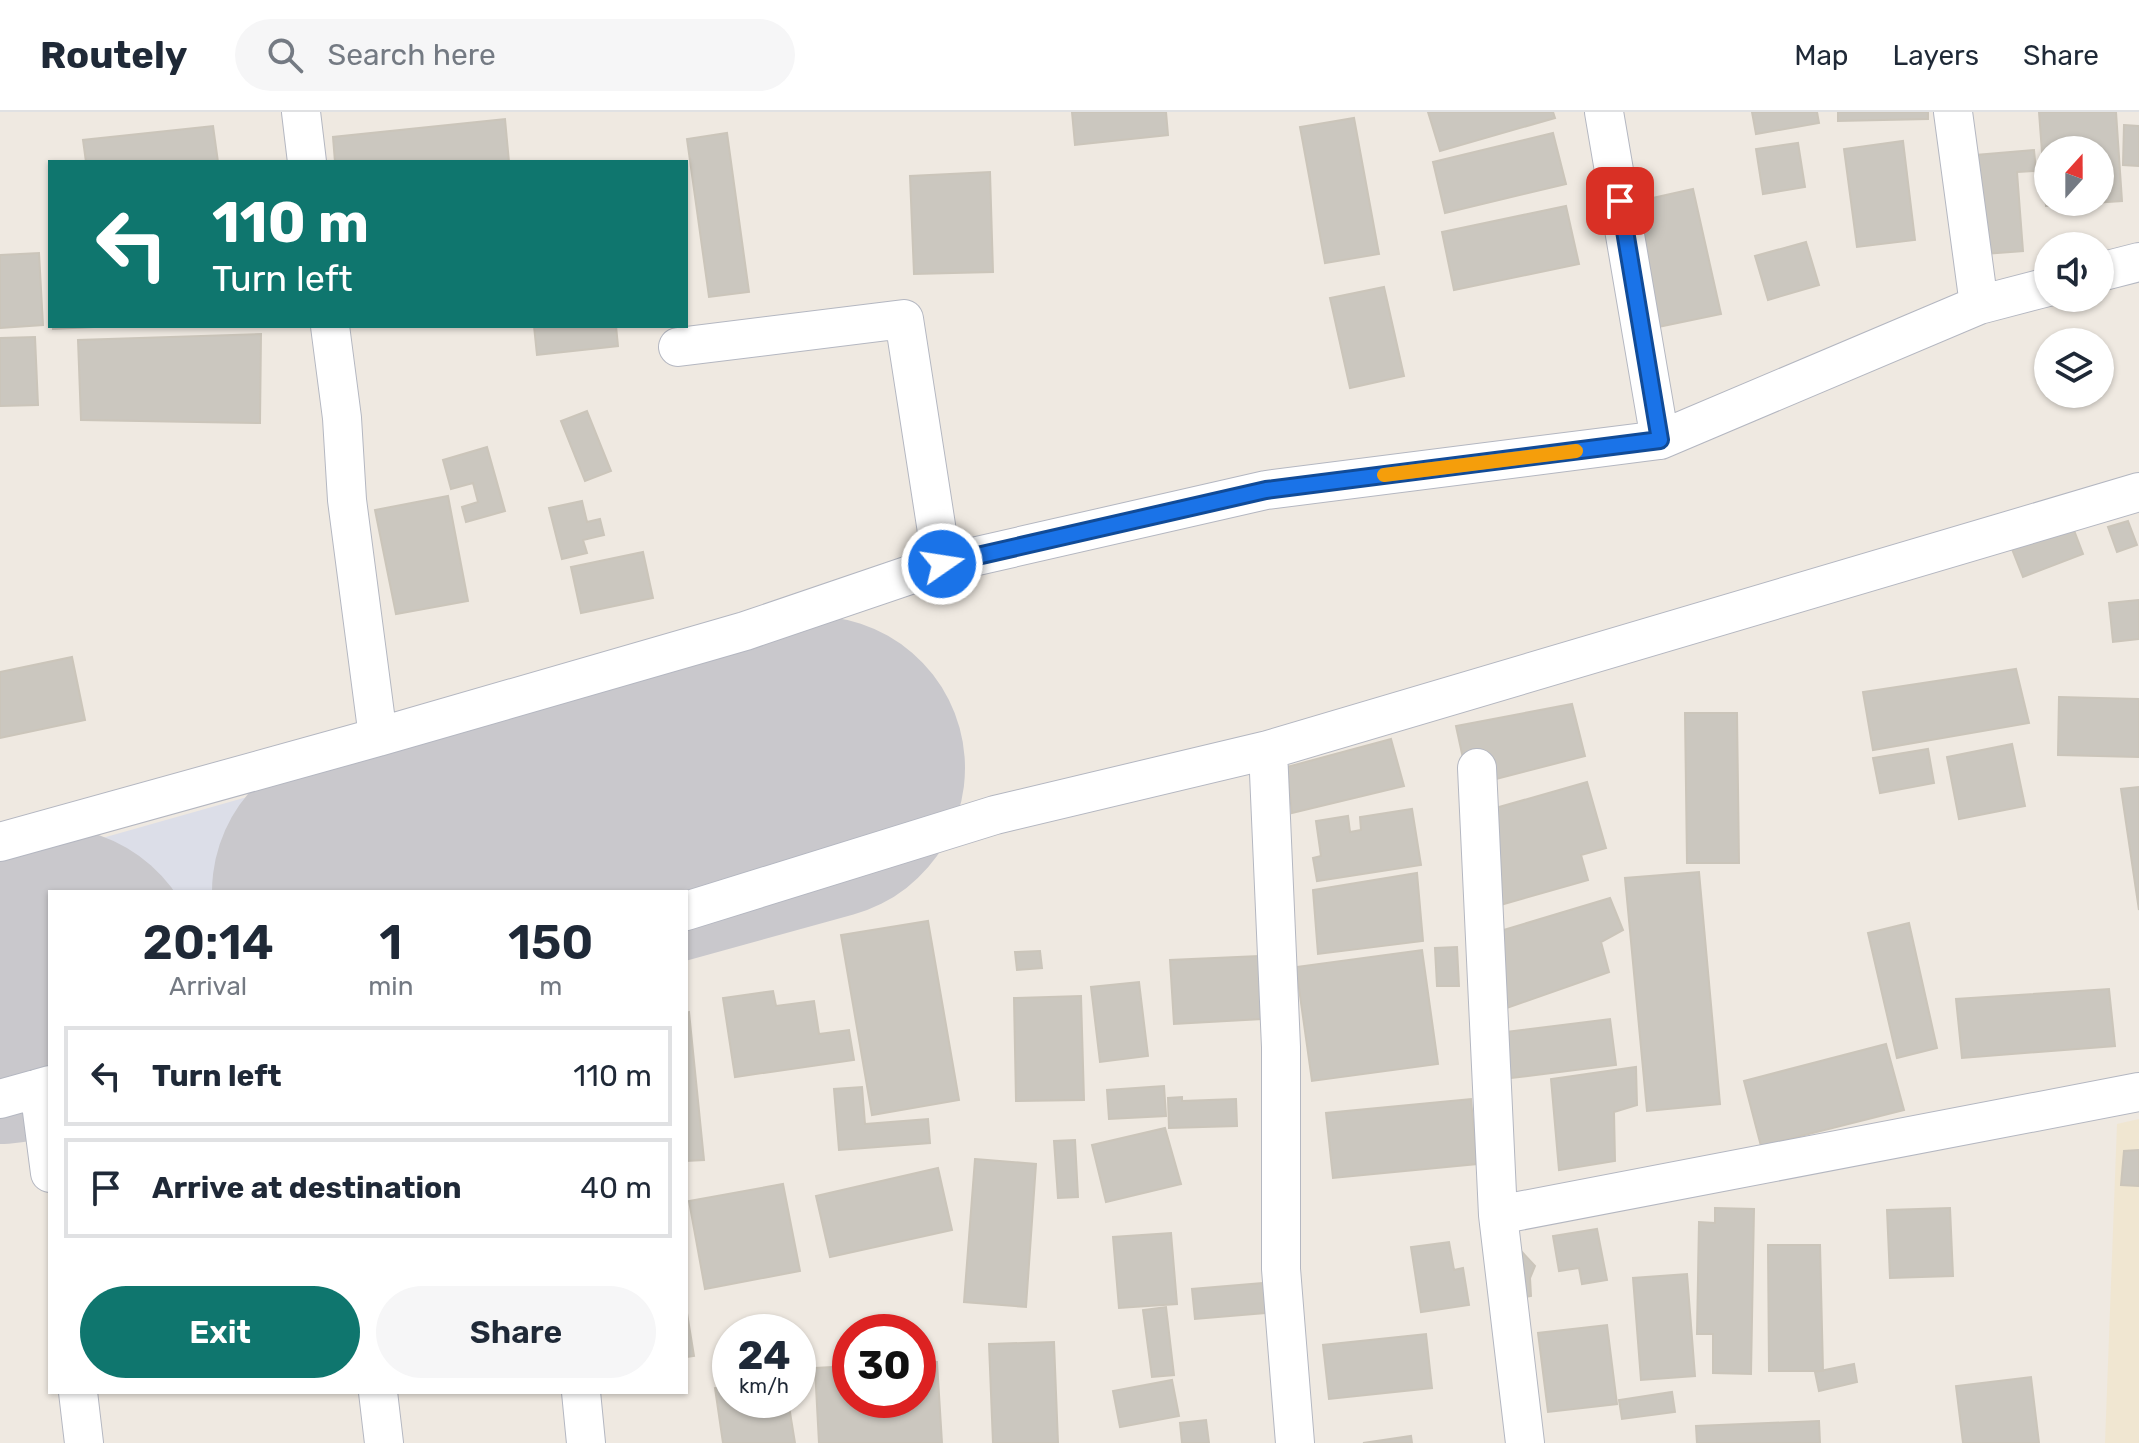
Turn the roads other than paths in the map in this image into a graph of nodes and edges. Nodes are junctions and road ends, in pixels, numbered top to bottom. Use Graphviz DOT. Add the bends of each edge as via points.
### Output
graph roads {
  1 [pos="301,112"];
  2 [pos="1604,112"];
  3 [pos="1953,112"];
  4 [pos="307,160"];
  5 [pos="2139,262"];
  6 [pos="2114,268"];
  7 [pos="2034,291"];
  8 [pos="1979,305"];
  9 [pos="330,328"];
  10 [pos="678,347"];
  11 [pos="1660,440"];
  12 [pos="2139,492"];
  13 [pos="942,564"];
  14 [pos="378,737"];
  15 [pos="1268,750"];
  16 [pos="1477,768"];
  17 [pos="0,842"];
  18 [pos="688,910"];
  19 [pos="45,1087"];
  20 [pos="2139,1092"];
  21 [pos="0,1099"];
  22 [pos="48,1139"];
  23 [pos="1498,1215"];
  24 [pos="78,1394"];
  25 [pos="378,1394"];
  26 [pos="581,1394"];
  27 [pos="84,1443"];
  28 [pos="384,1443"];
  29 [pos="586,1443"];
  30 [pos="1295,1443"];
  31 [pos="1525,1443"];
  1 -- 4 [label="street"];
  2 -- 11 [label="street"];
  3 -- 8 [label="street"];
  5 -- 6 [label="street"];
  7 -- 8 [label="street"];
  8 -- 11 [label="street"];
  9 -- 14 [label="street"];
  10 -- 13 [label="street" via="904,319"];
  11 -- 13 [label="street" via="1266,490"];
  12 -- 15 [label="street"];
  13 -- 14 [label="street" via="745,631"];
  14 -- 17 [label="street"];
  15 -- 18 [label="street" via="995,815"];
  15 -- 30 [label="street" via="1281,1047 1281,1269"];
  16 -- 23 [label="street"];
  19 -- 21 [label="street"];
  19 -- 22 [label="street"];
  20 -- 23 [label="street"];
  23 -- 31 [label="street"];
  24 -- 27 [label="street"];
  25 -- 28 [label="street"];
  26 -- 29 [label="street"];
}
